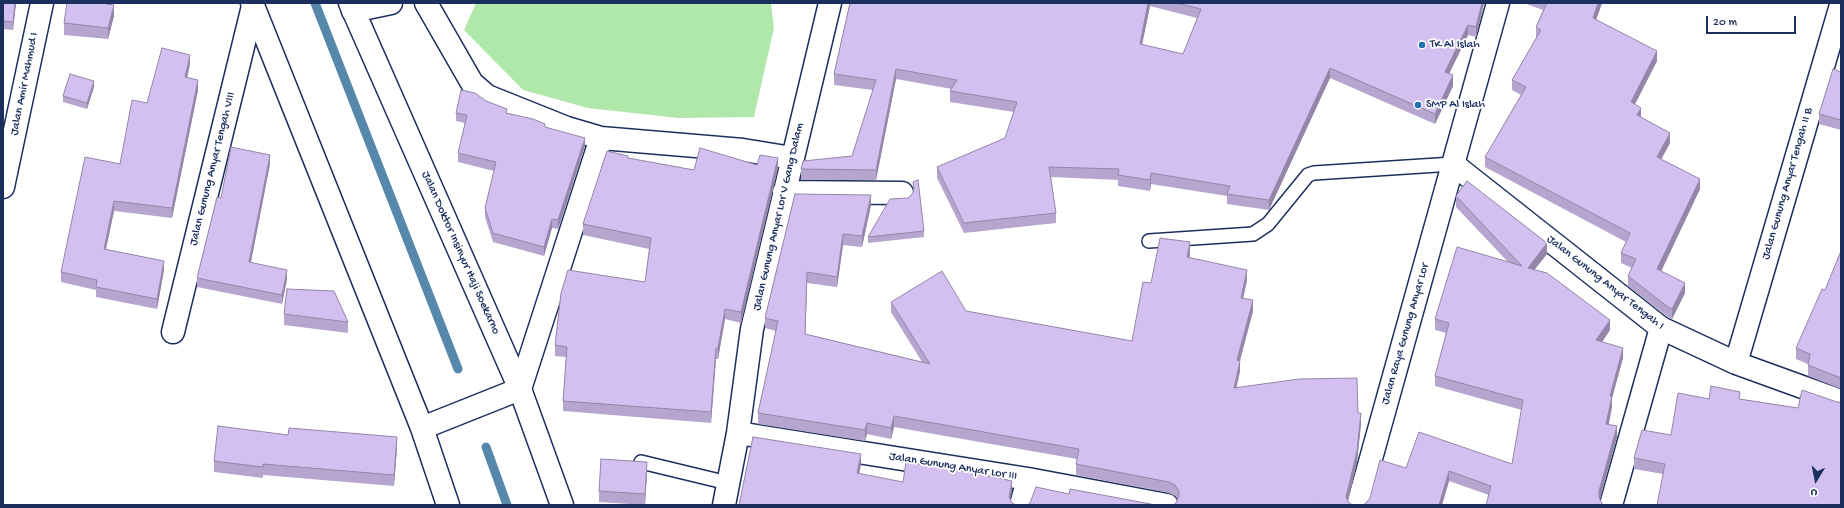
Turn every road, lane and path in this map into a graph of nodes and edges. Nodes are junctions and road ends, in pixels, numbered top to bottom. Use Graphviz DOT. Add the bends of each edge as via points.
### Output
graph roads {
  1 [pos="42,3"];
  2 [pos="391,3"];
  3 [pos="426,3"];
  4 [pos="830,3"];
  5 [pos="1498,3"];
  6 [pos="252,5"];
  7 [pos="1841,5"];
  8 [pos="351,7"];
  9 [pos="601,138"];
  10 [pos="792,158"];
  11 [pos="1453,164"];
  12 [pos="3,187"];
  13 [pos="784,192"];
  14 [pos="902,193"];
  15 [pos="1149,241"];
  16 [pos="1661,328"];
  17 [pos="173,332"];
  18 [pos="1736,363"];
  19 [pos="520,389"];
  20 [pos="1841,401"];
  21 [pos="422,428"];
  22 [pos="738,433"];
  23 [pos="641,462"];
  24 [pos="1028,479"];
  25 [pos="728,483"];
  26 [pos="448,505"];
  27 [pos="562,505"];
  28 [pos="724,505"];
  29 [pos="1021,505"];
  30 [pos="1166,505"];
  31 [pos="1358,505"];
  32 [pos="1611,505"];
  1 -- 12 [label="street, Jalan Amir Mahmud I"];
  2 -- 8 [label="street"];
  3 -- 9 [label="street" via="472,84 487,96 567,128"];
  4 -- 10 [label="street, Jalan Gunung Anyar Lor V Gang Dalam"];
  5 -- 11 [label="street, Jalan Raya Gunung Anyar Lor"];
  6 -- 17 [label="street, Jalan Gunung Anyar Tengah VIII"];
  6 -- 21 [label="street"];
  7 -- 18 [label="street, Jalan Gunung Anyar Tengah II B"];
  8 -- 19 [label="street, Jalan Doktor Insinyur Haji Soekarno"];
  9 -- 10 [label="street" via="743,150"];
  9 -- 19 [label="street"];
  10 -- 13 [label="street, Jalan Gunung Anyar Lor V Gang Dalam"];
  11 -- 15 [label="lane" via="1314,173 1308,175 1268,224 1253,234"];
  11 -- 16 [label="street, Jalan Gunung Anyar Tengah I"];
  11 -- 31 [label="street, Jalan Raya Gunung Anyar Lor"];
  13 -- 14 [label="street"];
  13 -- 22 [label="street, Jalan Gunung Anyar Lor V Gang Dalam" via="752,329"];
  16 -- 18 [label="street, Jalan Gunung Anyar Tengah I"];
  16 -- 32 [label="street"];
  18 -- 20 [label="street, Jalan Gunung Anyar Tengah I"];
  19 -- 21 [label="street"];
  19 -- 27 [label="street, Jalan Doktor Insinyur Haji Soekarno"];
  21 -- 26 [label="street"];
  22 -- 24 [label="street, Jalan Gunung Anyar Lor III"];
  22 -- 25 [label="street, Jalan Gunung Anyar Lor V Gang Dalam"];
  23 -- 25 [label="lane"];
  24 -- 29 [label="street"];
  24 -- 30 [label="street, Jalan Gunung Anyar Lor III"];
  25 -- 28 [label="street, Jalan Gunung Anyar Lor V Gang Dalam"];
}
